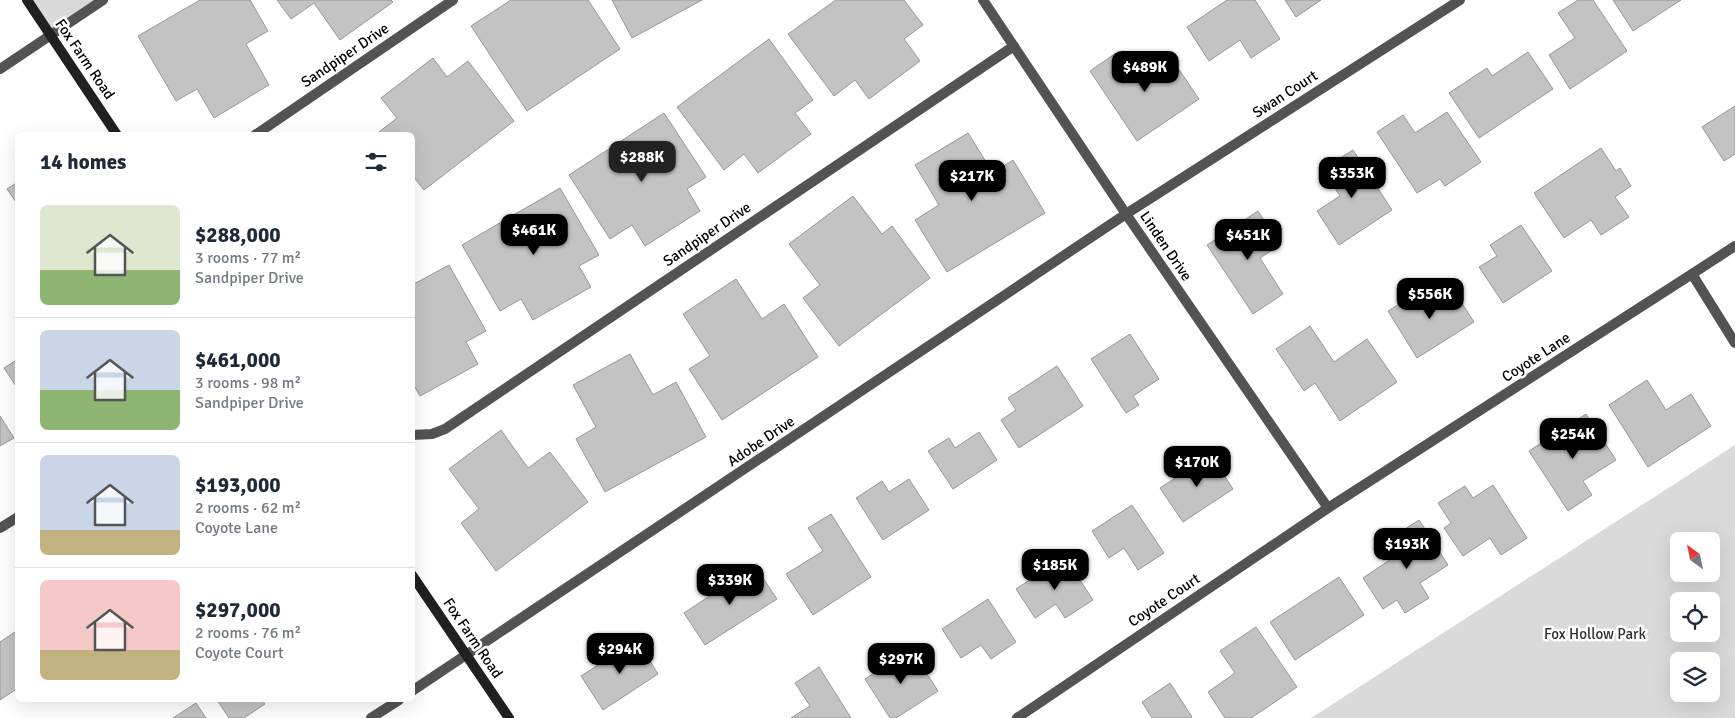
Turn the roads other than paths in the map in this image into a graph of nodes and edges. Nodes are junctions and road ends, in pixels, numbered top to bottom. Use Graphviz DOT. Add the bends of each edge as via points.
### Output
graph roads {
  1 [pos="27,0"];
  2 [pos="102,0"];
  3 [pos="453,0"];
  4 [pos="983,0"];
  5 [pos="1460,0"];
  6 [pos="50,35"];
  7 [pos="1014,46"];
  8 [pos="0,69"];
  9 [pos="115,132"];
  10 [pos="258,132"];
  11 [pos="1126,214"];
  12 [pos="1735,246"];
  13 [pos="1692,274"];
  14 [pos="1735,343"];
  15 [pos="415,435"];
  16 [pos="1328,508"];
  17 [pos="15,518"];
  18 [pos="0,528"];
  19 [pos="415,578"];
  20 [pos="468,656"];
  21 [pos="415,689"];
  22 [pos="396,702"];
  23 [pos="371,718"];
  24 [pos="509,718"];
  25 [pos="1017,718"];
  1 -- 6 [label="street, Fox Farm Road"];
  2 -- 6 [label="street"];
  3 -- 10 [label="street, Sandpiper Drive"];
  4 -- 7 [label="street, Linden Drive"];
  5 -- 11 [label="street, Swan Court"];
  6 -- 8 [label="street"];
  6 -- 9 [label="street, Fox Farm Road"];
  7 -- 11 [label="street, Linden Drive"];
  7 -- 15 [label="street, Sandpiper Drive" via="445,429"];
  11 -- 16 [label="street, Linden Drive"];
  11 -- 20 [label="street, Adobe Drive"];
  12 -- 13 [label="street, Coyote Lane"];
  13 -- 14 [label="street"];
  13 -- 16 [label="street, Coyote Lane"];
  16 -- 25 [label="street, Coyote Court"];
  17 -- 18 [label="street"];
  19 -- 20 [label="street, Fox Farm Road"];
  20 -- 21 [label="street, Adobe Drive"];
  20 -- 24 [label="street, Fox Farm Road"];
  22 -- 23 [label="street"];
}
